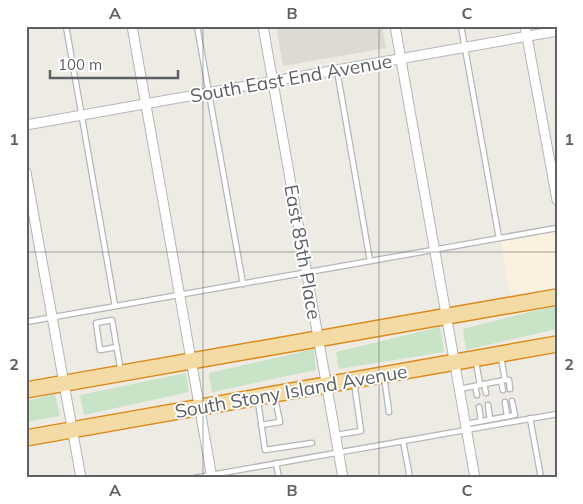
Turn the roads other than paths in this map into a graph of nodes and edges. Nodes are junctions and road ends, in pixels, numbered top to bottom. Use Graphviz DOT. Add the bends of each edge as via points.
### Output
graph roads {
  1 [pos="66,26"];
  2 [pos="132,26"];
  3 [pos="197,26"];
  4 [pos="263,26"];
  5 [pos="395,26"];
  6 [pos="461,26"];
  7 [pos="526,26"];
  8 [pos="557,31"];
  9 [pos="527,36"];
  10 [pos="465,48"];
  11 [pos="401,59"];
  12 [pos="337,70"];
  13 [pos="273,82"];
  14 [pos="209,93"];
  15 [pos="146,104"];
  16 [pos="81,115"];
  17 [pos="26,125"];
  18 [pos="26,172"];
  19 [pos="557,200"];
  20 [pos="557,228"];
  21 [pos="499,238"];
  22 [pos="435,250"];
  23 [pos="370,261"];
  24 [pos="306,272"];
  25 [pos="243,284"];
  26 [pos="180,295"];
  27 [pos="557,297"];
  28 [pos="115,306"];
  29 [pos="447,316"];
  30 [pos="53,317"];
  31 [pos="26,322"];
  32 [pos="318,339"];
  33 [pos="557,344"];
  34 [pos="117,347"];
  35 [pos="500,354"];
  36 [pos="475,359"];
  37 [pos="192,361"];
  38 [pos="455,363"];
  39 [pos="121,373"];
  40 [pos="383,375"];
  41 [pos="354,380"];
  42 [pos="503,381"];
  43 [pos="64,383"];
  44 [pos="327,385"];
  45 [pos="480,385"];
  46 [pos="459,389"];
  47 [pos="510,389"];
  48 [pos="26,390"];
  49 [pos="503,390"];
  50 [pos="486,393"];
  51 [pos="274,394"];
  52 [pos="477,395"];
  53 [pos="257,397"];
  54 [pos="512,401"];
  55 [pos="505,402"];
  56 [pos="488,405"];
  57 [pos="200,407"];
  58 [pos="479,407"];
  59 [pos="389,412"];
  60 [pos="557,414"];
  61 [pos="507,416"];
  62 [pos="530,418"];
  63 [pos="490,419"];
  64 [pos="481,421"];
  65 [pos="261,425"];
  66 [pos="466,427"];
  67 [pos="72,430"];
  68 [pos="336,435"];
  69 [pos="26,438"];
  70 [pos="404,441"];
  71 [pos="312,443"];
  72 [pos="338,452"];
  73 [pos="276,463"];
  74 [pos="212,476"];
  75 [pos="81,478"];
  76 [pos="194,478"];
  77 [pos="279,478"];
  78 [pos="343,478"];
  79 [pos="410,478"];
  80 [pos="475,478"];
  81 [pos="540,478"];
  1 -- 16 [label="lane"];
  2 -- 15 [label="street"];
  3 -- 14 [label="lane"];
  4 -- 13 [label="street, East 85th Place"];
  5 -- 11 [label="street"];
  6 -- 10 [label="lane"];
  7 -- 9 [label="street"];
  8 -- 9 [label="street, South East End Avenue"];
  9 -- 10 [label="street, South East End Avenue"];
  9 -- 19 [label="street"];
  10 -- 11 [label="street, South East End Avenue"];
  10 -- 21 [label="lane"];
  11 -- 12 [label="street, South East End Avenue"];
  11 -- 22 [label="street"];
  12 -- 13 [label="street, South East End Avenue"];
  12 -- 23 [label="lane"];
  13 -- 14 [label="street, South East End Avenue"];
  13 -- 24 [label="street, East 85th Place"];
  14 -- 15 [label="street, South East End Avenue"];
  14 -- 25 [label="lane"];
  15 -- 16 [label="street, South East End Avenue"];
  15 -- 26 [label="street"];
  16 -- 17 [label="street, South East End Avenue"];
  16 -- 28 [label="lane"];
  18 -- 30 [label="street"];
  20 -- 21 [label="lane"];
  21 -- 22 [label="lane"];
  22 -- 23 [label="lane"];
  22 -- 29 [label="street"];
  23 -- 24 [label="lane"];
  24 -- 25 [label="lane"];
  24 -- 32 [label="street, East 85th Place"];
  25 -- 26 [label="lane"];
  26 -- 28 [label="lane"];
  26 -- 37 [label="street"];
  27 -- 29 [label="highway"];
  28 -- 30 [label="lane"];
  29 -- 32 [label="highway"];
  29 -- 38 [label="street"];
  30 -- 31 [label="lane"];
  30 -- 43 [label="street"];
  32 -- 37 [label="highway"];
  32 -- 44 [label="street, East 85th Place"];
  33 -- 35 [label="highway, South Stony Island Avenue"];
  34 -- 34 [label="lane" via="112,320 96,323 100,350"];
  34 -- 39 [label="lane"];
  35 -- 36 [label="highway, South Stony Island Avenue"];
  35 -- 42 [label="lane"];
  36 -- 38 [label="highway, South Stony Island Avenue"];
  36 -- 45 [label="lane"];
  37 -- 39 [label="highway"];
  37 -- 57 [label="street"];
  38 -- 40 [label="highway, South Stony Island Avenue"];
  38 -- 46 [label="street"];
  39 -- 43 [label="highway"];
  40 -- 41 [label="highway, South Stony Island Avenue"];
  40 -- 59 [label="lane"];
  41 -- 44 [label="highway, South Stony Island Avenue"];
  41 -- 68 [label="lane" via="361,431"];
  42 -- 45 [label="lane"];
  42 -- 47 [label="lane" via="509,380"];
  42 -- 49 [label="lane"];
  43 -- 48 [label="highway"];
  43 -- 67 [label="street"];
  44 -- 51 [label="highway, South Stony Island Avenue"];
  44 -- 68 [label="street, East 85th Place"];
  45 -- 46 [label="lane"];
  45 -- 50 [label="lane"];
  45 -- 52 [label="lane"];
  46 -- 66 [label="street"];
  51 -- 53 [label="highway, South Stony Island Avenue"];
  51 -- 65 [label="lane" via="280,422"];
  53 -- 57 [label="highway, South Stony Island Avenue"];
  53 -- 65 [label="lane"];
  54 -- 61 [label="lane" via="515,415"];
  55 -- 61 [label="lane"];
  56 -- 63 [label="lane"];
  57 -- 67 [label="highway, South Stony Island Avenue"];
  57 -- 74 [label="street"];
  58 -- 64 [label="lane"];
  60 -- 62 [label="lane"];
  61 -- 63 [label="lane"];
  62 -- 66 [label="lane"];
  62 -- 81 [label="lane"];
  63 -- 64 [label="lane"];
  64 -- 66 [label="lane"];
  65 -- 71 [label="lane" via="265,450"];
  66 -- 70 [label="lane"];
  66 -- 80 [label="street"];
  67 -- 69 [label="highway, South Stony Island Avenue"];
  67 -- 75 [label="street"];
  68 -- 72 [label="street, East 85th Place"];
  70 -- 72 [label="lane"];
  70 -- 79 [label="lane"];
  72 -- 73 [label="lane"];
  72 -- 78 [label="street, East 85th Place"];
  73 -- 74 [label="lane"];
  73 -- 77 [label="lane"];
  74 -- 76 [label="lane"];
}
